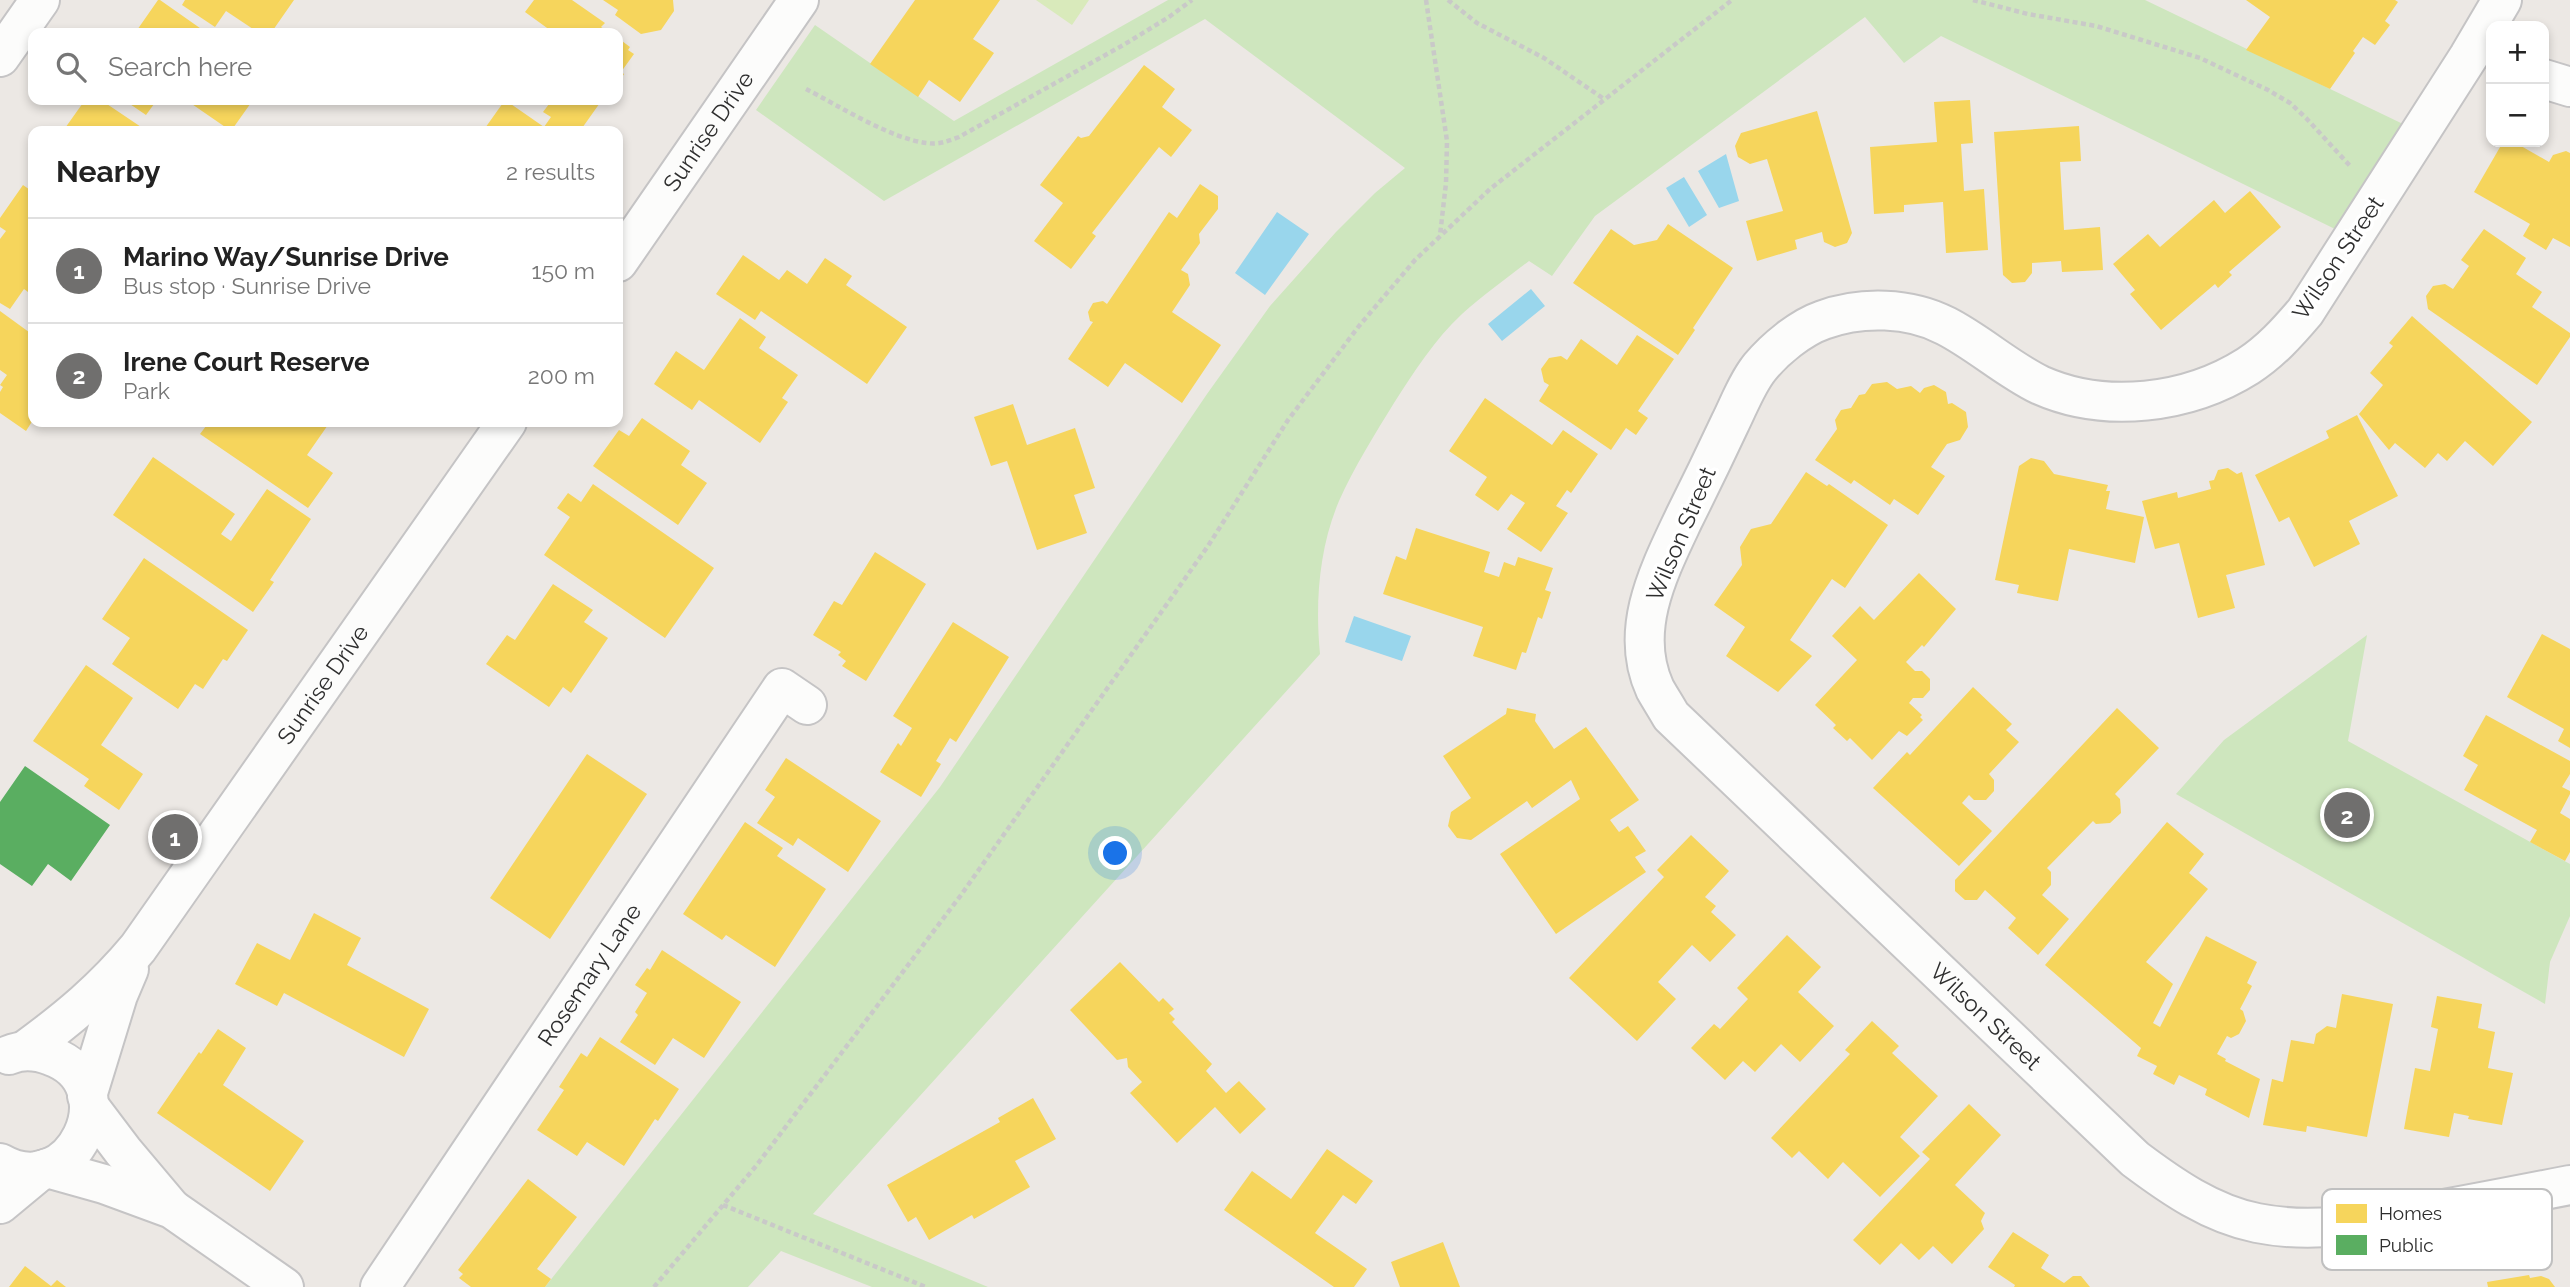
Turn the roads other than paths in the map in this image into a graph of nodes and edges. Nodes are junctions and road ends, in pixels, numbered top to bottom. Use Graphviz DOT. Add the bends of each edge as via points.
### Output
graph roads {
  1 [pos="40,0"];
  2 [pos="799,0"];
  3 [pos="2502,0"];
  4 [pos="0,57"];
  5 [pos="2480,59"];
  6 [pos="2549,81"];
  7 [pos="2570,87"];
  8 [pos="623,255"];
  9 [pos="503,427"];
  10 [pos="807,705"];
  11 [pos="138,948"];
  12 [pos="9,1053"];
  13 [pos="88,1101"];
  14 [pos="0,1163"];
  15 [pos="44,1169"];
  16 [pos="2570,1185"];
  17 [pos="2549,1189"];
  18 [pos="0,1203"];
  19 [pos="172,1209"];
  20 [pos="2322,1228"];
  21 [pos="284,1287"];
  22 [pos="380,1287"];
  1 -- 4 [label="street"];
  2 -- 8 [label="street, Sunrise Drive"];
  3 -- 5 [label="street, Wilson Street"];
  5 -- 20 [label="street, Wilson Street" via="2305,312 2276,344 2218,382 2183,395 2143,401 2073,396 2030,379 1954,331 1915,314 1855,312 1821,320 1788,340 1759,368 1740,401 1664,560 1644,629 1655,688 1671,716 2134,1159 2186,1195 2216,1209 2255,1222"];
  6 -- 7 [label="street"];
  9 -- 11 [label="street, Sunrise Drive"];
  10 -- 22 [label="street, Rosemary Lane" via="782,688"];
  11 -- 12 [label="street, Sunrise Drive" via="81,1009"];
  11 -- 13 [label="street, Sunrise Drive" via="118,995"];
  12 -- 13 [label="street" via="41,1052 57,1058 82,1081"];
  13 -- 15 [label="street, Sunrise Drive" via="88,1126 79,1144 65,1159"];
  13 -- 19 [label="street"];
  14 -- 15 [label="street" via="23,1171"];
  15 -- 18 [label="street, Sunrise Drive"];
  15 -- 19 [label="street" via="104,1184"];
  16 -- 17 [label="street, Wilson Street"];
  19 -- 21 [label="street"];
}
